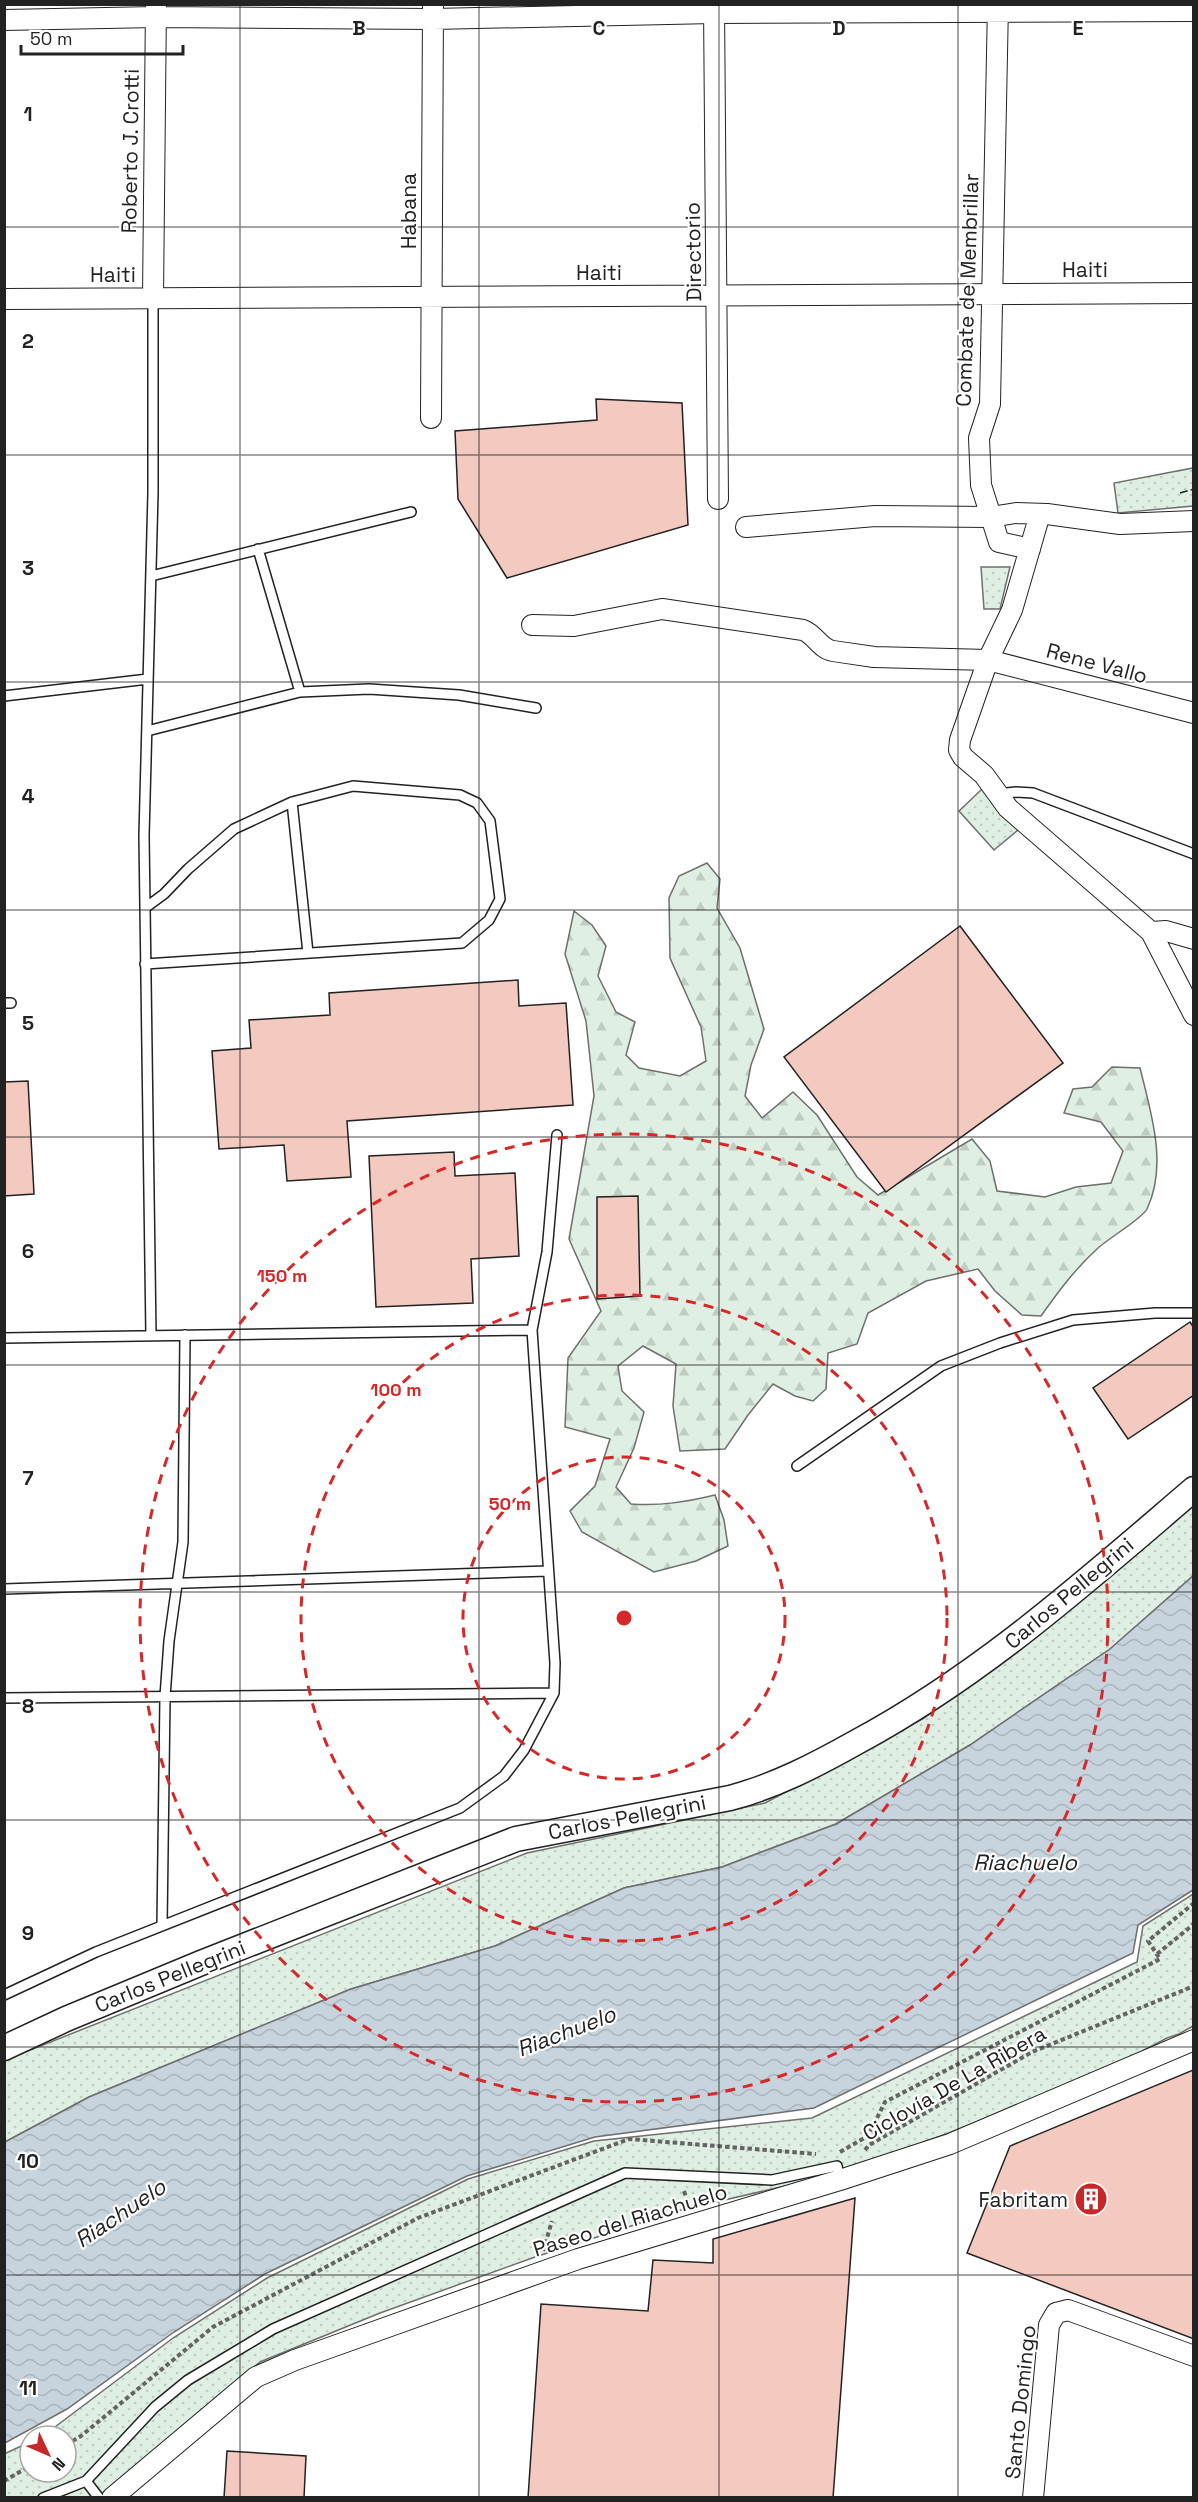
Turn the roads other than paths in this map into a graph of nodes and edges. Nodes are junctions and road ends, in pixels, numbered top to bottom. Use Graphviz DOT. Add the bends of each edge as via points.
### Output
graph roads {
  1 [pos="997,8"];
  2 [pos="714,9"];
  3 [pos="1194,10"];
  4 [pos="156,11"];
  5 [pos="433,12"];
  6 [pos="4,20"];
  7 [pos="1194,293"];
  8 [pos="992,294"];
  9 [pos="718,296"];
  10 [pos="432,297"];
  11 [pos="153,298"];
  12 [pos="4,299"];
  13 [pos="431,418"];
  14 [pos="718,499"];
  15 [pos="411,512"];
  16 [pos="1040,514"];
  17 [pos="991,517"];
  18 [pos="1194,521"];
  19 [pos="746,526"];
  20 [pos="258,549"];
  21 [pos="1030,549"];
  22 [pos="151,576"];
  23 [pos="532,625"];
  24 [pos="988,660"];
  25 [pos="148,679"];
  26 [pos="300,692"];
  27 [pos="4,696"];
  28 [pos="536,708"];
  29 [pos="1194,713"];
  30 [pos="147,731"];
  31 [pos="997,794"];
  32 [pos="292,802"];
  33 [pos="1194,854"];
  34 [pos="145,908"];
  35 [pos="1151,932"];
  36 [pos="1194,939"];
  37 [pos="308,953"];
  38 [pos="145,964"];
  39 [pos="1194,1015"];
  40 [pos="557,1135"];
  41 [pos="1194,1313"];
  42 [pos="532,1330"];
  43 [pos="185,1335"];
  44 [pos="151,1336"];
  45 [pos="4,1338"];
  46 [pos="797,1466"];
  47 [pos="1194,1489"];
  48 [pos="548,1571"];
  49 [pos="177,1583"];
  50 [pos="4,1589"];
  51 [pos="554,1693"];
  52 [pos="165,1697"];
  53 [pos="4,1698"];
  54 [pos="162,1926"];
  55 [pos="4,1995"];
  56 [pos="1193,2041"];
  57 [pos="4,2048"];
  58 [pos="840,2180"];
  59 [pos="1194,2355"];
  60 [pos="86,2481"];
  61 [pos="43,2498"];
  62 [pos="99,2498"];
  63 [pos="112,2498"];
  64 [pos="1033,2498"];
  1 -- 2 [label="street"];
  1 -- 3 [label="street"];
  1 -- 8 [label="street, Combate de Membrillar"];
  2 -- 5 [label="street"];
  2 -- 9 [label="street, Directorio"];
  4 -- 5 [label="street"];
  4 -- 6 [label="street"];
  4 -- 11 [label="street, Roberto J. Crotti"];
  5 -- 10 [label="street, Habana"];
  7 -- 8 [label="street, Haiti"];
  8 -- 9 [label="street, Haiti"];
  8 -- 17 [label="street, Combate de Membrillar" via="990,404 979,438 981,485"];
  9 -- 10 [label="street, Haiti"];
  9 -- 14 [label="street, Directorio"];
  10 -- 11 [label="street, Haiti"];
  10 -- 13 [label="street, Habana"];
  11 -- 12 [label="street, Haiti"];
  11 -- 22 [label="lane"];
  15 -- 20 [label="lane"];
  16 -- 17 [label="street"];
  16 -- 18 [label="street" via="1120,524"];
  16 -- 21 [label="street"];
  17 -- 19 [label="street" via="875,516"];
  17 -- 21 [label="street, Combate de Membrillar" via="999,542"];
  20 -- 22 [label="lane"];
  20 -- 26 [label="lane"];
  21 -- 24 [label="street" via="1007,623"];
  22 -- 25 [label="lane"];
  23 -- 24 [label="street, Rene Vallo" via="574,626 663,609 803,630 826,650 843,653"];
  24 -- 29 [label="street, Rene Vallo"];
  24 -- 31 [label="street" via="959,750"];
  25 -- 27 [label="lane"];
  25 -- 30 [label="lane"];
  26 -- 28 [label="lane" via="369,689 436,693"];
  26 -- 30 [label="lane"];
  30 -- 34 [label="lane"];
  31 -- 33 [label="lane" via="1033,794"];
  31 -- 35 [label="street" via="1039,837"];
  32 -- 34 [label="lane" via="234,829"];
  32 -- 37 [label="lane"];
  32 -- 37 [label="lane" via="353,786 460,795 477,803 490,821 500,899 489,920 462,943"];
  34 -- 38 [label="lane"];
  35 -- 36 [label="street" via="1166,931"];
  35 -- 39 [label="street"];
  37 -- 38 [label="lane"];
  38 -- 44 [label="lane"];
  40 -- 42 [label="lane" via="547,1252"];
  41 -- 46 [label="lane" via="1073,1320 970,1354 941,1366"];
  42 -- 43 [label="lane"];
  42 -- 48 [label="lane"];
  43 -- 44 [label="lane"];
  43 -- 49 [label="lane" via="183,1542"];
  44 -- 45 [label="lane"];
  47 -- 57 [label="street, Carlos Pellegrini" via="972,1672 884,1728 793,1777 730,1798 516,1839 201,1963"];
  48 -- 49 [label="lane"];
  48 -- 51 [label="lane"];
  49 -- 50 [label="lane"];
  49 -- 52 [label="lane"];
  51 -- 52 [label="lane"];
  51 -- 54 [label="lane" via="524,1750 504,1776 460,1808"];
  52 -- 53 [label="lane"];
  52 -- 54 [label="lane"];
  54 -- 55 [label="lane"];
  56 -- 58 [label="street, Paseo del Riachuelo" via="950,2144"];
  58 -- 60 [label="lane" via="837,2166 772,2180 625,2173 280,2325 180,2386 154,2408"];
  58 -- 63 [label="street, Paseo del Riachuelo" via="535,2274 256,2377"];
  59 -- 64 [label="street, Santo Domingo" via="1068,2310 1056,2313 1049,2325"];
  60 -- 61 [label="lane"];
  60 -- 62 [label="lane"];
}
